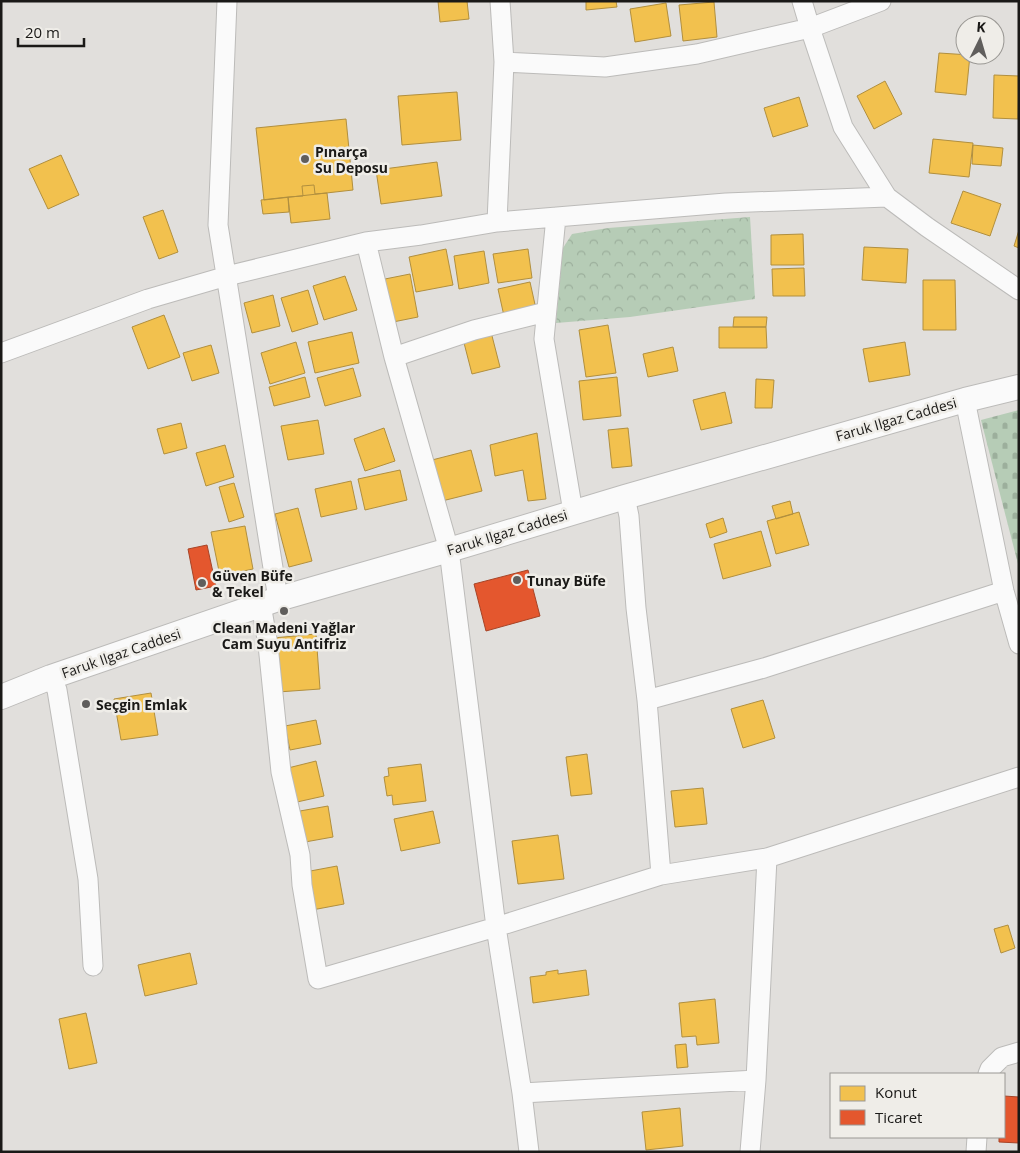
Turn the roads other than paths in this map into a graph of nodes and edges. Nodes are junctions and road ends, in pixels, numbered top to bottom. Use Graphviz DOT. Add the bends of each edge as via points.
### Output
graph roads {
  1 [pos="227,1"];
  2 [pos="500,1"];
  3 [pos="802,1"];
  4 [pos="881,1"];
  5 [pos="810,28"];
  6 [pos="504,62"];
  7 [pos="887,197"];
  8 [pos="556,217"];
  9 [pos="497,222"];
  10 [pos="366,242"];
  11 [pos="227,276"];
  12 [pos="1019,290"];
  13 [pos="546,312"];
  14 [pos="1,353"];
  15 [pos="394,356"];
  16 [pos="1019,386"];
  17 [pos="965,400"];
  18 [pos="625,496"];
  19 [pos="573,512"];
  20 [pos="449,550"];
  21 [pos="1004,591"];
  22 [pos="269,602"];
  23 [pos="1019,644"];
  24 [pos="51,677"];
  25 [pos="1,697"];
  26 [pos="647,700"];
  27 [pos="1019,777"];
  28 [pos="767,858"];
  29 [pos="661,875"];
  30 [pos="496,927"];
  31 [pos="93,966"];
  32 [pos="1019,1052"];
  33 [pos="988,1073"];
  34 [pos="756,1080"];
  35 [pos="522,1094"];
  36 [pos="977,1138"];
  37 [pos="529,1152"];
  38 [pos="750,1152"];
  39 [pos="976,1152"];
  1 -- 11 [label="street" via="218,225"];
  2 -- 6 [label="street"];
  3 -- 5 [label="street"];
  4 -- 5 [label="street"];
  5 -- 6 [label="street" via="697,54 605,67"];
  5 -- 7 [label="street" via="843,127"];
  6 -- 9 [label="street"];
  7 -- 8 [label="street" via="726,203"];
  7 -- 12 [label="street"];
  8 -- 9 [label="street"];
  8 -- 13 [label="street"];
  9 -- 10 [label="street"];
  10 -- 11 [label="street"];
  10 -- 15 [label="street"];
  11 -- 14 [label="street" via="148,299"];
  11 -- 22 [label="street"];
  13 -- 15 [label="street" via="474,330"];
  13 -- 19 [label="street" via="544,339"];
  15 -- 20 [label="street"];
  16 -- 17 [label="street, Faruk Ilgaz Caddesi"];
  17 -- 18 [label="street, Faruk Ilgaz Caddesi"];
  17 -- 21 [label="street"];
  18 -- 19 [label="street, Faruk Ilgaz Caddesi"];
  18 -- 26 [label="street"];
  19 -- 20 [label="street, Faruk Ilgaz Caddesi"];
  20 -- 22 [label="street, Faruk Ilgaz Caddesi"];
  20 -- 30 [label="street"];
  21 -- 23 [label="street"];
  21 -- 26 [label="street" via="764,668"];
  22 -- 24 [label="street, Faruk Ilgaz Caddesi"];
  22 -- 30 [label="street" via="268,645 281,772 300,855 318,979"];
  24 -- 25 [label="street, Faruk Ilgaz Caddesi"];
  24 -- 31 [label="street" via="57,690 88,879"];
  26 -- 29 [label="street"];
  27 -- 28 [label="street"];
  28 -- 29 [label="street"];
  28 -- 34 [label="street"];
  29 -- 30 [label="street"];
  30 -- 35 [label="street"];
  32 -- 33 [label="street" via="1002,1056"];
  34 -- 35 [label="street"];
  34 -- 38 [label="street"];
  35 -- 37 [label="street"];
  36 -- 39 [label="street"];
}
